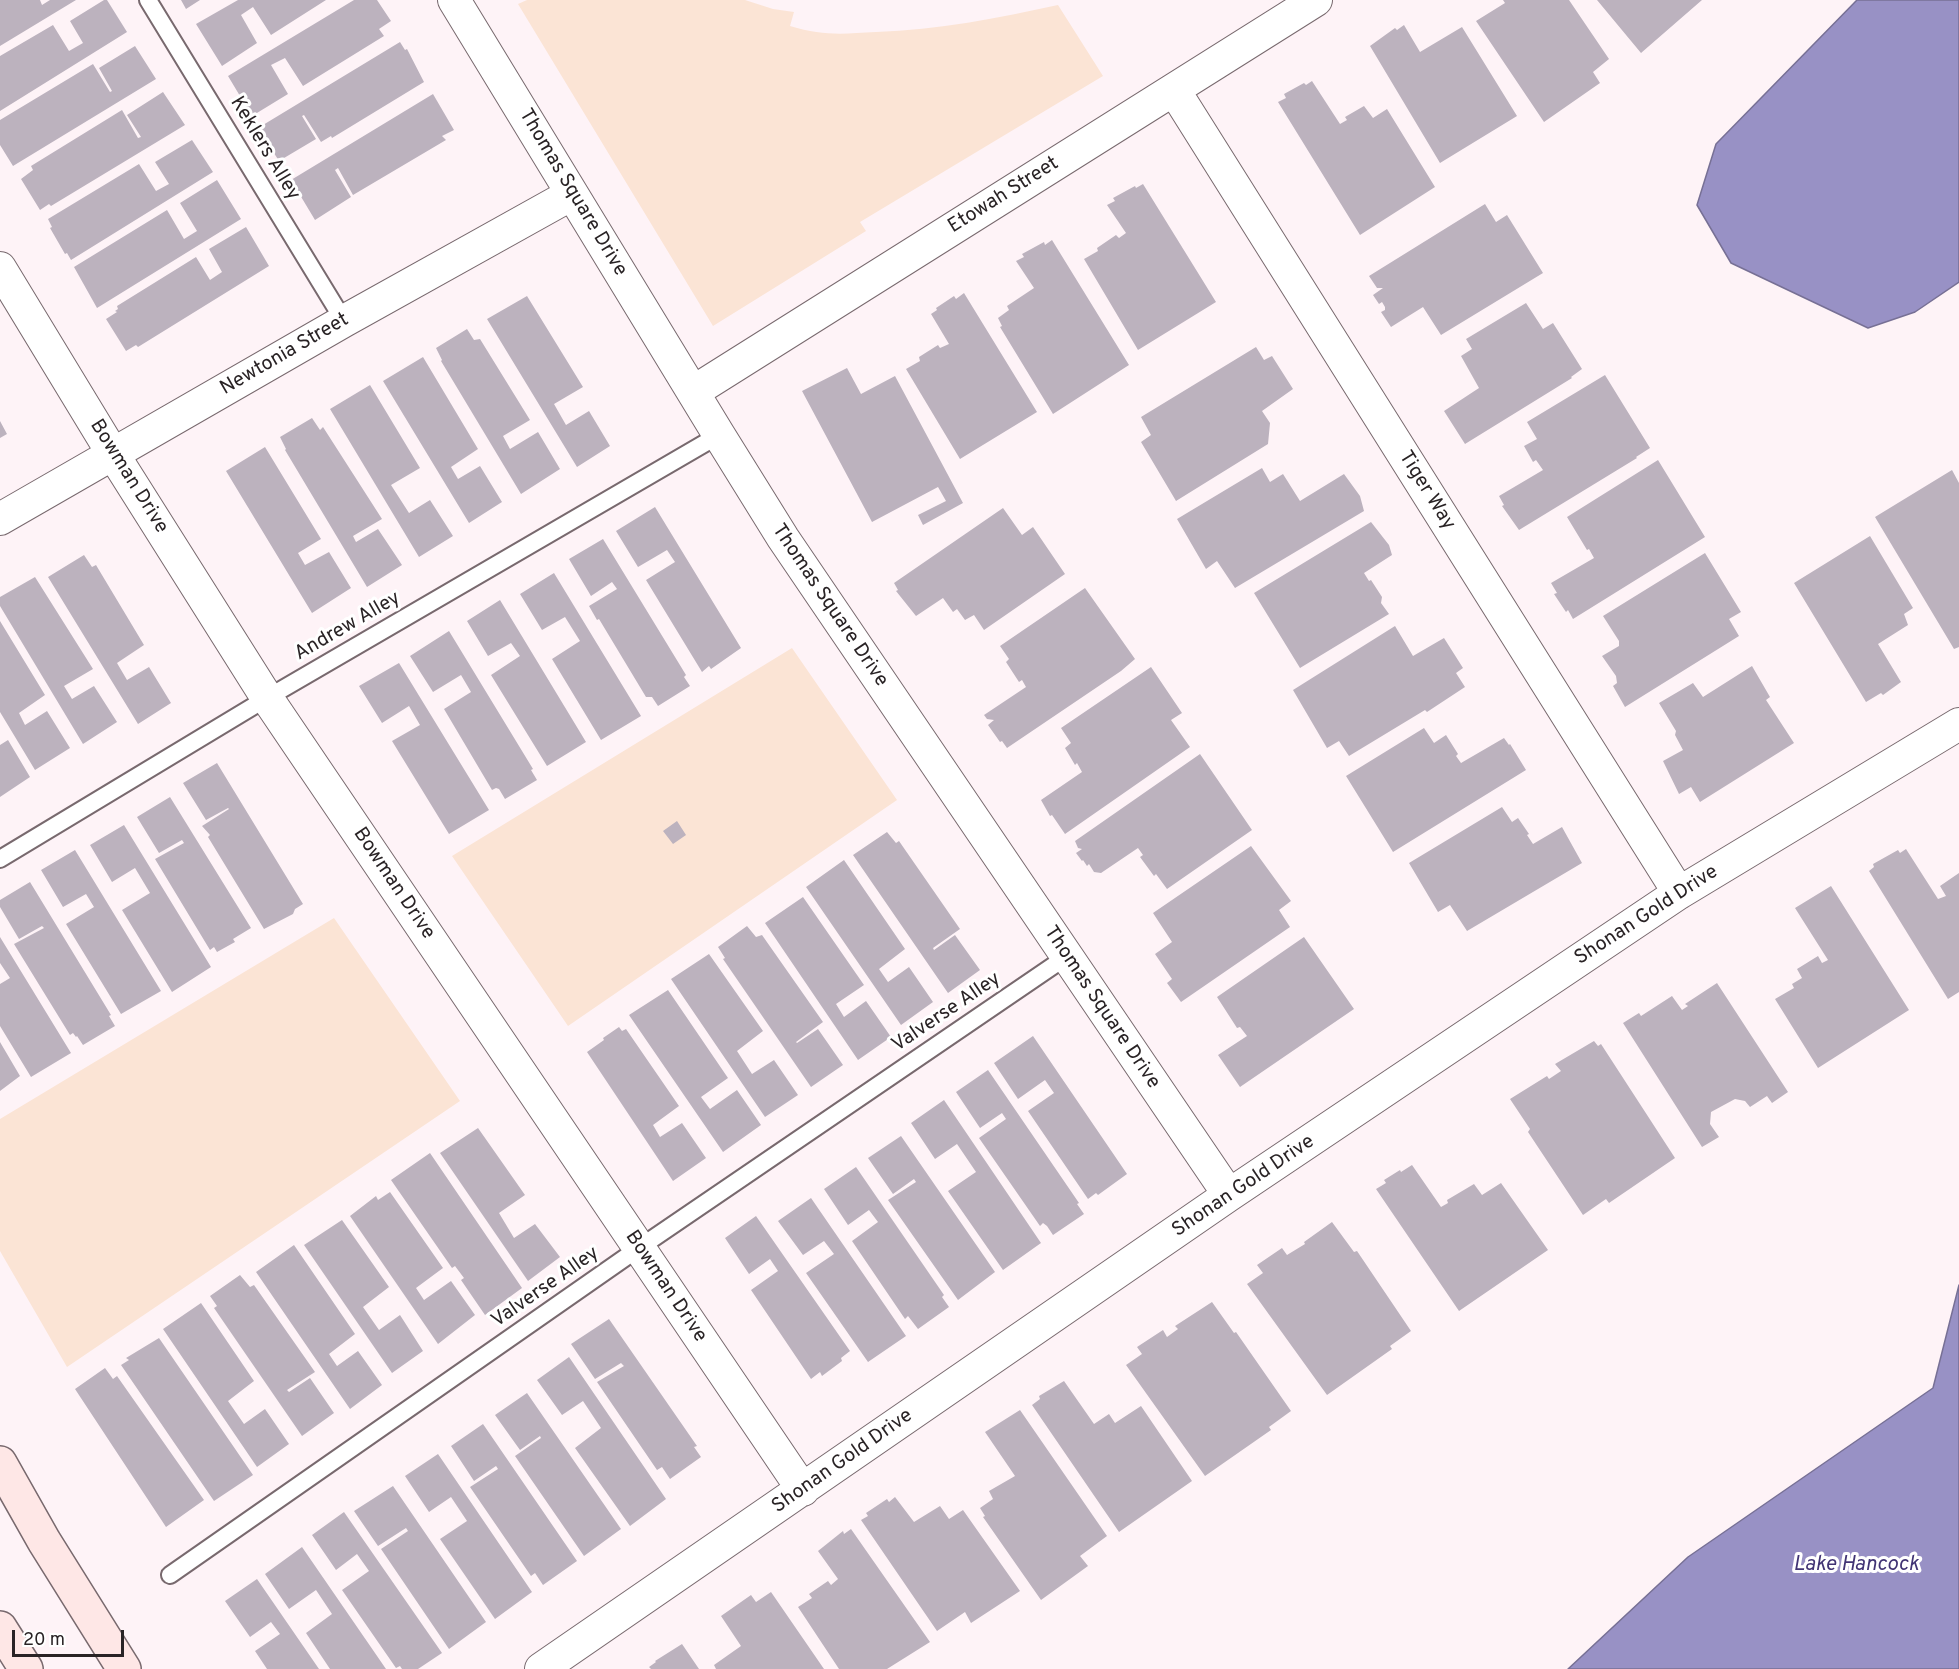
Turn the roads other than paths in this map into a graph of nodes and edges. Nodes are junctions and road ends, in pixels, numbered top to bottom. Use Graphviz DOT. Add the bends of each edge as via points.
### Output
graph roads {
  1 [pos="148,0"];
  2 [pos="454,0"];
  3 [pos="1316,0"];
  4 [pos="1174,90"];
  5 [pos="572,194"];
  6 [pos="0,268"];
  7 [pos="344,321"];
  8 [pos="693,392"];
  9 [pos="718,435"];
  10 [pos="113,454"];
  11 [pos="0,519"];
  12 [pos="267,698"];
  13 [pos="1959,724"];
  14 [pos="0,858"];
  15 [pos="1678,893"];
  16 [pos="1066,957"];
  17 [pos="1229,1195"];
  18 [pos="639,1248"];
  19 [pos="0,1463"];
  20 [pos="802,1490"];
  21 [pos="170,1575"];
  22 [pos="0,1628"];
  23 [pos="26,1669"];
  24 [pos="124,1669"];
  25 [pos="541,1669"];
  1 -- 7 [label="lane, Keklers Alley"];
  2 -- 5 [label="street, Thomas Square Drive"];
  3 -- 4 [label="street, Etowah Street"];
  4 -- 8 [label="street, Etowah Street"];
  4 -- 15 [label="street, Tiger Way"];
  5 -- 7 [label="street, Newtonia Street"];
  5 -- 8 [label="street, Thomas Square Drive"];
  6 -- 10 [label="street, Bowman Drive"];
  7 -- 10 [label="street, Newtonia Street"];
  8 -- 9 [label="street, Thomas Square Drive"];
  9 -- 12 [label="lane, Andrew Alley"];
  9 -- 16 [label="street, Thomas Square Drive" via="783,538"];
  10 -- 11 [label="street, Newtonia Street"];
  10 -- 12 [label="street, Bowman Drive"];
  12 -- 14 [label="lane, Andrew Alley"];
  12 -- 18 [label="street, Bowman Drive"];
  13 -- 15 [label="street, Shonan Gold Drive"];
  15 -- 17 [label="street, Shonan Gold Drive"];
  16 -- 17 [label="street, Thomas Square Drive"];
  16 -- 18 [label="lane, Valverse Alley"];
  17 -- 20 [label="street, Shonan Gold Drive"];
  18 -- 20 [label="street, Bowman Drive"];
  18 -- 21 [label="lane, Valverse Alley"];
  19 -- 24 [label="main road"];
  20 -- 25 [label="street, Shonan Gold Drive"];
  22 -- 23 [label="main road"];
}
